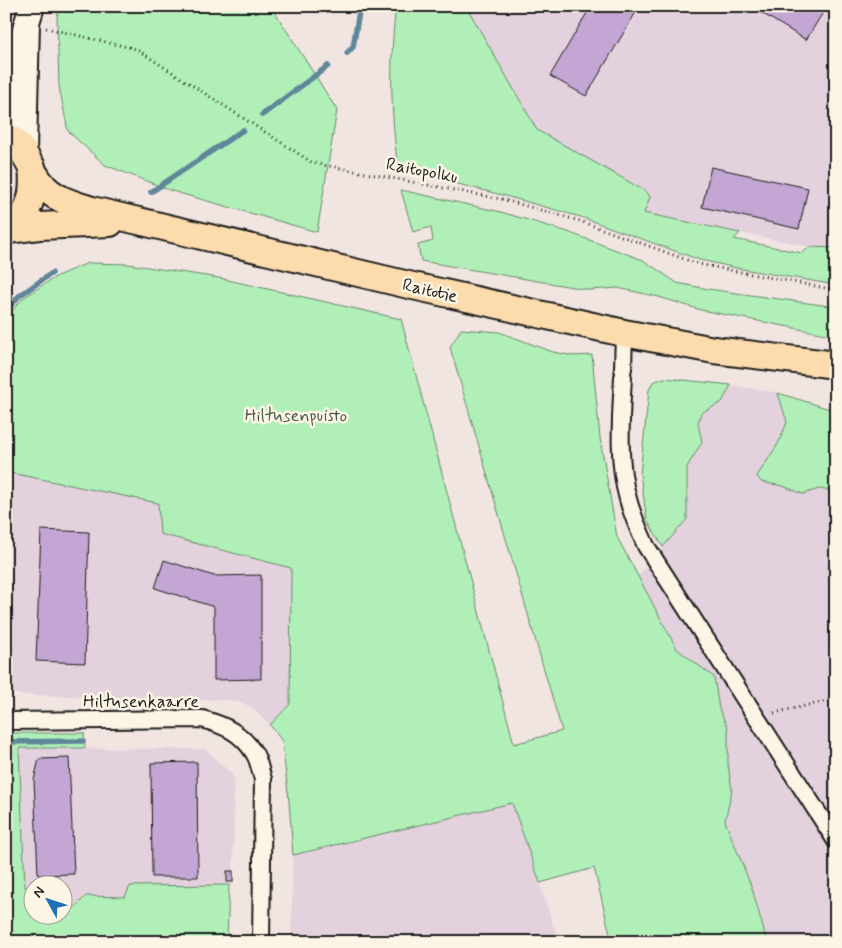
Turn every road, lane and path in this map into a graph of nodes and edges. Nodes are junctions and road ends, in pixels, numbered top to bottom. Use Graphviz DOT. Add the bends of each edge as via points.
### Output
graph roads {
  1 [pos="29,15"];
  2 [pos="6,92"];
  3 [pos="21,151"];
  4 [pos="148,222"];
  5 [pos="7,230"];
  6 [pos="836,290"];
  7 [pos="624,333"];
  8 [pos="714,350"];
  9 [pos="836,365"];
  10 [pos="836,382"];
  11 [pos="836,699"];
  12 [pos="756,717"];
  13 [pos="6,721"];
  14 [pos="836,841"];
  15 [pos="261,942"];
  1 -- 2 [label="street"];
  1 -- 3 [label="street"];
  1 -- 6 [label="path, Raitopolku" via="136,49 313,163 501,199 580,221 698,264"];
  3 -- 4 [label="main road, Raitotie" via="40,182 64,201"];
  3 -- 5 [label="main road" via="34,185 30,203 21,219"];
  4 -- 5 [label="main road, Raitotie"];
  4 -- 7 [label="main road, Raitotie"];
  7 -- 8 [label="main road, Raitotie"];
  7 -- 12 [label="street" via="621,429 624,479 635,520 646,546"];
  8 -- 9 [label="main road, Raitotie"];
  8 -- 10 [label="main road, Raitotie"];
  11 -- 12 [label="path"];
  12 -- 14 [label="street"];
  13 -- 15 [label="street, Hiltusenkaarre" via="202,719 224,725 242,737 255,754 263,779"];
}
